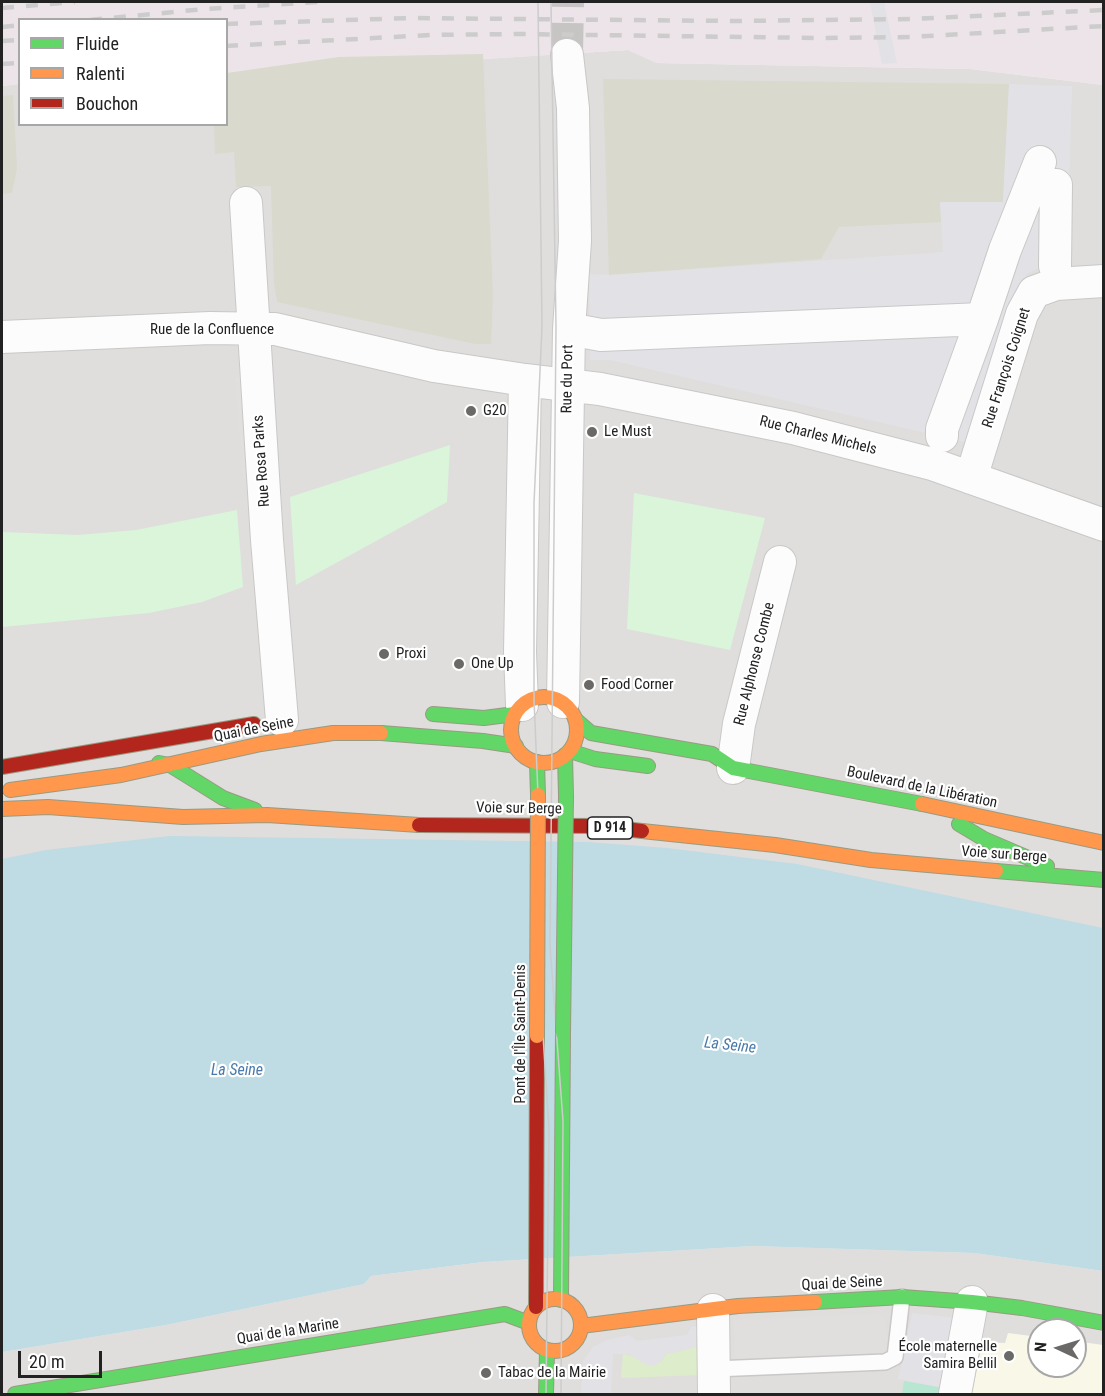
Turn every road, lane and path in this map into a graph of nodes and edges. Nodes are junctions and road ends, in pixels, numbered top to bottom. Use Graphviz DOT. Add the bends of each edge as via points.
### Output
graph roads {
  1 [pos="567,55"];
  2 [pos="246,203"];
  3 [pos="1005,250"];
  4 [pos="1104,281"];
  5 [pos="982,319"];
  6 [pos="253,328"];
  7 [pos="569,329"];
  8 [pos="2,337"];
  9 [pos="525,380"];
  10 [pos="568,384"];
  11 [pos="942,436"];
  12 [pos="971,478"];
  13 [pos="1104,525"];
  14 [pos="780,562"];
  15 [pos="519,710"];
  16 [pos="570,711"];
  17 [pos="420,713"];
  18 [pos="287,719"];
  19 [pos="516,746"];
  20 [pos="567,753"];
  21 [pos="81,755"];
  22 [pos="537,762"];
  23 [pos="170,765"];
  24 [pos="2,767"];
  25 [pos="664,768"];
  26 [pos="725,769"];
  27 [pos="2,795"];
  28 [pos="930,806"];
  29 [pos="2,809"];
  30 [pos="267,815"];
  31 [pos="1076,838"];
  32 [pos="1104,843"];
  33 [pos="1003,847"];
  34 [pos="951,868"];
  35 [pos="1071,876"];
  36 [pos="1104,880"];
  37 [pos="902,1297"];
  38 [pos="561,1300"];
  39 [pos="972,1302"];
  40 [pos="536,1307"];
  41 [pos="713,1310"];
  42 [pos="529,1323"];
  43 [pos="1104,1323"];
  44 [pos="581,1326"];
  45 [pos="557,1354"];
  46 [pos="714,1382"];
  47 [pos="113,1387"];
  48 [pos="15,1395"];
  49 [pos="546,1395"];
  50 [pos="955,1395"];
  1 -- 7 [label="street, Rue du Port" via="573,108 575,241"];
  2 -- 6 [label="street, Rue Rosa Parks"];
  3 -- 3 [label="street" via="1048,174 1055,256"];
  3 -- 5 [label="street"];
  4 -- 12 [label="street, Rue François Coignet" via="1056,284 1034,292 1022,314"];
  5 -- 7 [label="street" via="601,347"];
  5 -- 11 [label="street"];
  6 -- 8 [label="street, Rue de la Confluence"];
  6 -- 9 [label="street, Rue de la Confluence" via="275,329 434,366"];
  6 -- 18 [label="street, Rue Rosa Parks" via="270,592"];
  7 -- 10 [label="street, Rue du Port"];
  9 -- 10 [label="street, Rue Charles Michels"];
  9 -- 15 [label="street"];
  10 -- 12 [label="street, Rue Charles Michels" via="794,428"];
  10 -- 16 [label="street, Rue du Port"];
  12 -- 13 [label="street, Rue Charles Michels"];
  14 -- 26 [label="street, Rue Alphonse Combe"];
  15 -- 16 [label="main road" via="531,699 542,697 552,698"];
  15 -- 17 [label="main road" via="484,718"];
  15 -- 19 [label="main road" via="512,725"];
  16 -- 20 [label="main road" via="577,732"];
  16 -- 26 [label="main road, Boulevard de la Libération / D 914" via="598,735 712,754"];
  18 -- 21 [label="main road, Quai de Seine"];
  19 -- 22 [label="main road"];
  19 -- 23 [label="main road, Quai de Seine" via="388,733 333,733 261,744"];
  20 -- 22 [label="main road" via="552,762"];
  20 -- 25 [label="main road"];
  20 -- 38 [label="main road, bridge"];
  21 -- 23 [label="main road"];
  21 -- 24 [label="main road, Quai de Seine"];
  22 -- 40 [label="main road, Pont de l'Île Saint-Denis, bridge"];
  23 -- 27 [label="main road, Quai de Seine"];
  23 -- 30 [label="main road" via="223,798"];
  26 -- 28 [label="main road, Boulevard de la Libération / D 914"];
  28 -- 31 [label="main road, Boulevard de la Libération / D 914"];
  28 -- 33 [label="main road, D 914"];
  29 -- 30 [label="main road, Voie sur Berge / D 914" via="48,807 183,817"];
  30 -- 34 [label="main road, Voie sur Berge / D 914" via="418,825 598,826"];
  31 -- 32 [label="main road, Boulevard de la Libération / D 914"];
  31 -- 33 [label="main road, D 914"];
  33 -- 34 [label="main road, D 914"];
  33 -- 35 [label="main road, D 914"];
  34 -- 35 [label="main road, Voie sur Berge / D 914"];
  35 -- 36 [label="main road, D 914"];
  37 -- 39 [label="main road, Quai de Seine"];
  37 -- 41 [label="main road, Quai de Seine"];
  37 -- 46 [label="lane" via="895,1357 885,1362"];
  38 -- 40 [label="main road" via="547,1300"];
  38 -- 44 [label="main road" via="576,1309"];
  39 -- 43 [label="main road, Quai de Seine"];
  39 -- 50 [label="street"];
  40 -- 42 [label="main road"];
  41 -- 44 [label="main road, Quai de Seine"];
  41 -- 46 [label="street"];
  42 -- 45 [label="main road" via="535,1343"];
  42 -- 47 [label="main road, Quai de la Marine" via="505,1314 138,1373"];
  44 -- 45 [label="main road" via="576,1342"];
  45 -- 49 [label="main road"];
  47 -- 48 [label="main road, Quai de la Marine"];
}
